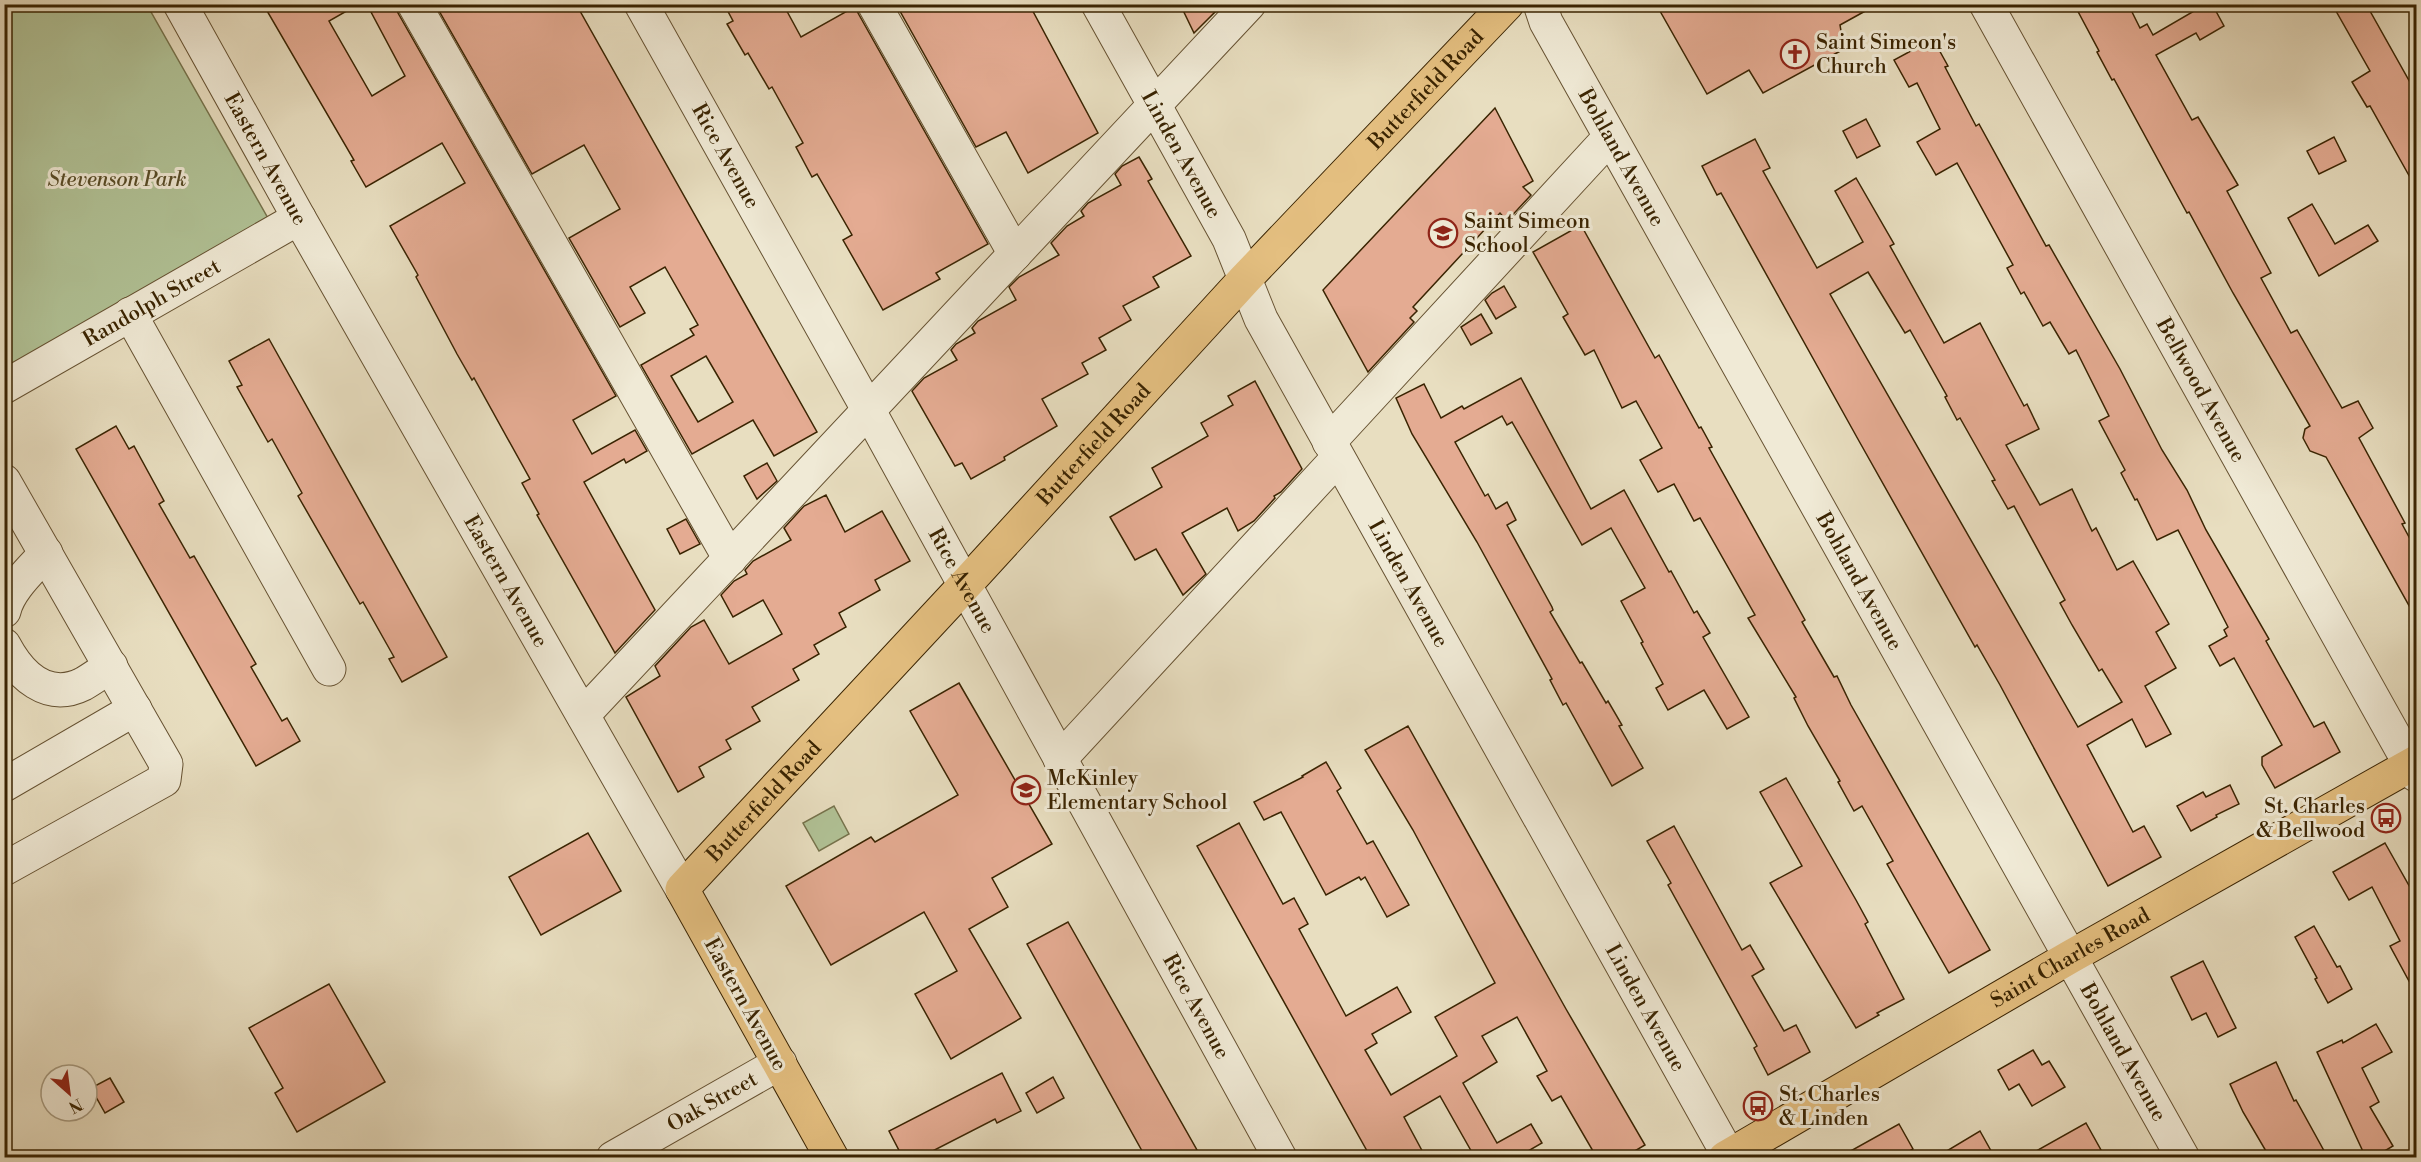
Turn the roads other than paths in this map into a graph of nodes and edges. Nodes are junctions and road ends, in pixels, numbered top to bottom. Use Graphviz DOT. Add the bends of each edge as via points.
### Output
graph roads {
  1 [pos="180,4"];
  2 [pos="414,4"];
  3 [pos="641,4"];
  4 [pos="874,4"];
  5 [pos="1098,4"];
  6 [pos="1249,4"];
  7 [pos="1507,4"];
  8 [pos="1540,4"];
  9 [pos="1986,4"];
  10 [pos="1154,105"];
  11 [pos="1610,137"];
  12 [pos="299,218"];
  13 [pos="1015,254"];
  14 [pos="1245,279"];
  15 [pos="130,314"];
  16 [pos="4,387"];
  17 [pos="869,411"];
  18 [pos="1334,450"];
  19 [pos="4,481"];
  20 [pos="46,554"];
  21 [pos="730,559"];
  22 [pos="964,586"];
  23 [pos="4,611"];
  24 [pos="4,645"];
  25 [pos="111,666"];
  26 [pos="329,669"];
  27 [pos="135,709"];
  28 [pos="583,715"];
  29 [pos="1060,759"];
  30 [pos="2415,767"];
  31 [pos="4,785"];
  32 [pos="4,868"];
  33 [pos="682,889"];
  34 [pos="2070,957"];
  35 [pos="780,1063"];
  36 [pos="1728,1157"];
  37 [pos="613,1158"];
  38 [pos="832,1158"];
  39 [pos="1280,1158"];
  40 [pos="2183,1158"];
  1 -- 12 [label="street, Eastern Avenue"];
  2 -- 21 [label="street"];
  3 -- 17 [label="street, Rice Avenue"];
  4 -- 13 [label="street"];
  5 -- 10 [label="street, Linden Avenue"];
  6 -- 10 [label="street"];
  7 -- 14 [label="main road, Butterfield Road"];
  8 -- 11 [label="street, Bohland Avenue" via="1546,22"];
  9 -- 30 [label="street, Bellwood Avenue"];
  10 -- 13 [label="street"];
  10 -- 14 [label="street, Linden Avenue" via="1229,239"];
  11 -- 18 [label="street"];
  11 -- 34 [label="street, Bohland Avenue"];
  12 -- 15 [label="street, Randolph Street"];
  12 -- 28 [label="street, Eastern Avenue"];
  13 -- 17 [label="street"];
  14 -- 18 [label="street, Linden Avenue" via="1261,319"];
  14 -- 22 [label="main road, Butterfield Road"];
  15 -- 16 [label="street, Randolph Street"];
  15 -- 26 [label="street"];
  17 -- 21 [label="street"];
  17 -- 22 [label="street, Rice Avenue"];
  18 -- 29 [label="street"];
  18 -- 36 [label="street, Linden Avenue"];
  19 -- 20 [label="street"];
  20 -- 23 [label="street" via="20,583"];
  20 -- 25 [label="street"];
  21 -- 28 [label="street"];
  22 -- 29 [label="street, Rice Avenue"];
  22 -- 33 [label="main road, Butterfield Road"];
  24 -- 25 [label="street" via="25,675 42,687 63,690 81,685"];
  25 -- 27 [label="street"];
  27 -- 31 [label="street"];
  27 -- 32 [label="street" via="166,764 164,780"];
  28 -- 33 [label="street, Eastern Avenue"];
  29 -- 39 [label="street, Rice Avenue"];
  30 -- 34 [label="main road, Saint Charles Road"];
  33 -- 35 [label="main road, Eastern Avenue"];
  34 -- 36 [label="main road, Saint Charles Road"];
  34 -- 40 [label="street, Bohland Avenue"];
  35 -- 37 [label="street, Oak Street"];
  35 -- 38 [label="main road, Eastern Avenue"];
}
